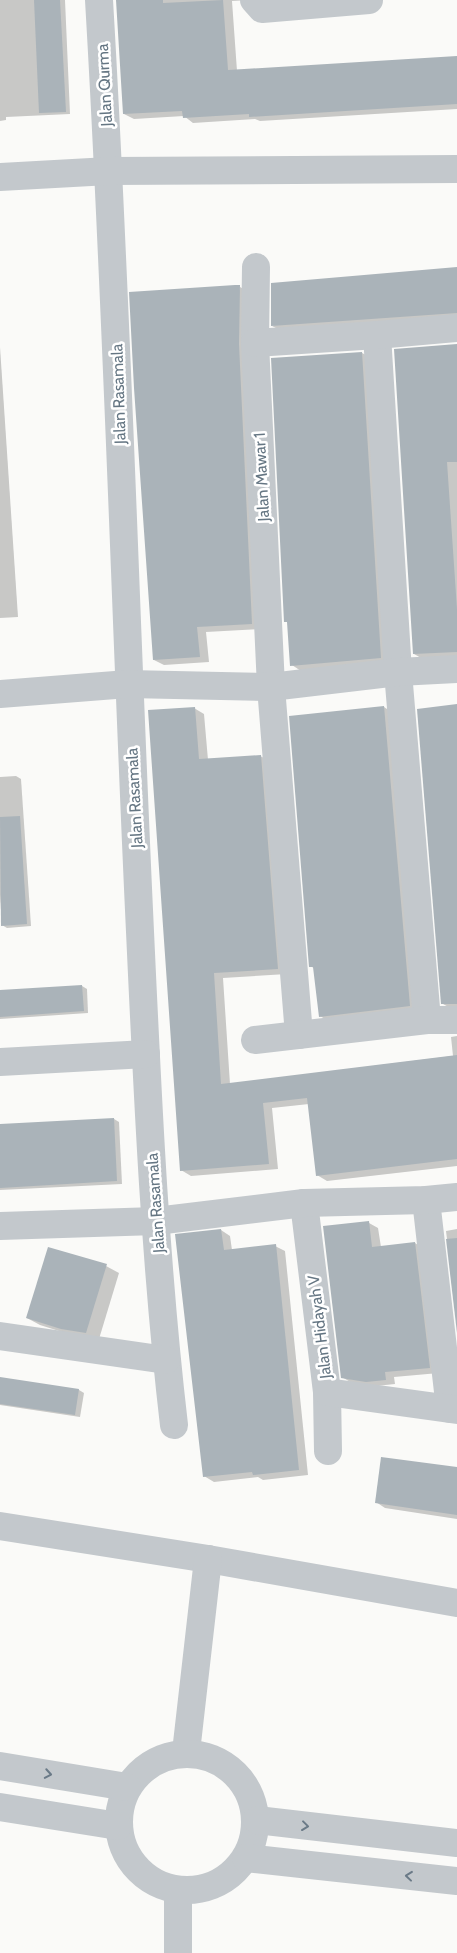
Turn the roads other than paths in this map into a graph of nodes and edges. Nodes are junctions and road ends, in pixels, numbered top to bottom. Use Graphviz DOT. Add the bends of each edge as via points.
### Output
graph roads {
  1 [pos="99,0"];
  2 [pos="254,0"];
  3 [pos="369,0"];
  4 [pos="457,169"];
  5 [pos="109,171"];
  6 [pos="0,177"];
  7 [pos="256,267"];
  8 [pos="457,328"];
  9 [pos="377,335"];
  10 [pos="255,344"];
  11 [pos="457,669"];
  12 [pos="398,672"];
  13 [pos="128,684"];
  14 [pos="271,687"];
  15 [pos="0,694"];
  16 [pos="427,1020"];
  17 [pos="457,1020"];
  18 [pos="299,1035"];
  19 [pos="255,1040"];
  20 [pos="146,1054"];
  21 [pos="0,1062"];
  22 [pos="457,1197"];
  23 [pos="426,1200"];
  24 [pos="304,1203"];
  25 [pos="156,1221"];
  26 [pos="0,1226"];
  27 [pos="0,1336"];
  28 [pos="166,1360"];
  29 [pos="327,1392"];
  30 [pos="454,1410"];
  31 [pos="174,1425"];
  32 [pos="328,1450"];
  33 [pos="0,1526"];
  34 [pos="208,1559"];
  35 [pos="457,1603"];
  36 [pos="186,1752"];
  37 [pos="0,1766"];
  38 [pos="127,1788"];
  39 [pos="0,1807"];
  40 [pos="257,1820"];
  41 [pos="118,1826"];
  42 [pos="457,1843"];
  43 [pos="246,1858"];
  44 [pos="457,1881"];
  45 [pos="178,1891"];
  46 [pos="178,1953"];
  1 -- 5 [label="street, Jalan Qurma"];
  2 -- 3 [label="street" via="262,9"];
  4 -- 5 [label="street"];
  5 -- 6 [label="street"];
  5 -- 13 [label="street, Jalan Rasamala"];
  7 -- 10 [label="street, Jalan Mawar 1"];
  8 -- 9 [label="street"];
  9 -- 10 [label="street"];
  9 -- 12 [label="street"];
  10 -- 14 [label="street, Jalan Mawar 1"];
  11 -- 12 [label="street"];
  12 -- 14 [label="street"];
  12 -- 16 [label="street"];
  13 -- 14 [label="street"];
  13 -- 15 [label="street"];
  13 -- 20 [label="street, Jalan Rasamala"];
  14 -- 18 [label="street, Jalan Mawar 1"];
  16 -- 17 [label="street"];
  16 -- 18 [label="street"];
  18 -- 19 [label="street"];
  20 -- 21 [label="street"];
  20 -- 25 [label="street, Jalan Rasamala"];
  22 -- 23 [label="street"];
  23 -- 24 [label="street"];
  23 -- 30 [label="street"];
  24 -- 25 [label="street"];
  24 -- 29 [label="street, Jalan Hidayah V"];
  25 -- 26 [label="street"];
  25 -- 28 [label="street, Jalan Rasamala"];
  27 -- 28 [label="street"];
  28 -- 31 [label="street, Jalan Rasamala"];
  29 -- 30 [label="street"];
  29 -- 32 [label="street, Jalan Hidayah V"];
  33 -- 34 [label="street"];
  34 -- 35 [label="street"];
  34 -- 36 [label="street"];
  36 -- 38 [label="street" via="151,1762"];
  36 -- 40 [label="street" via="220,1761 240,1779 246,1786"];
  37 -- 38 [label="street, one-way"];
  38 -- 41 [label="street" via="119,1806"];
  39 -- 41 [label="street"];
  40 -- 42 [label="street, one-way"];
  40 -- 43 [label="street"];
  41 -- 45 [label="street" via="127,1856 149,1880"];
  44 -- 43 [label="street, one-way"];
  43 -- 45 [label="street" via="217,1885"];
  45 -- 46 [label="street"];
}
